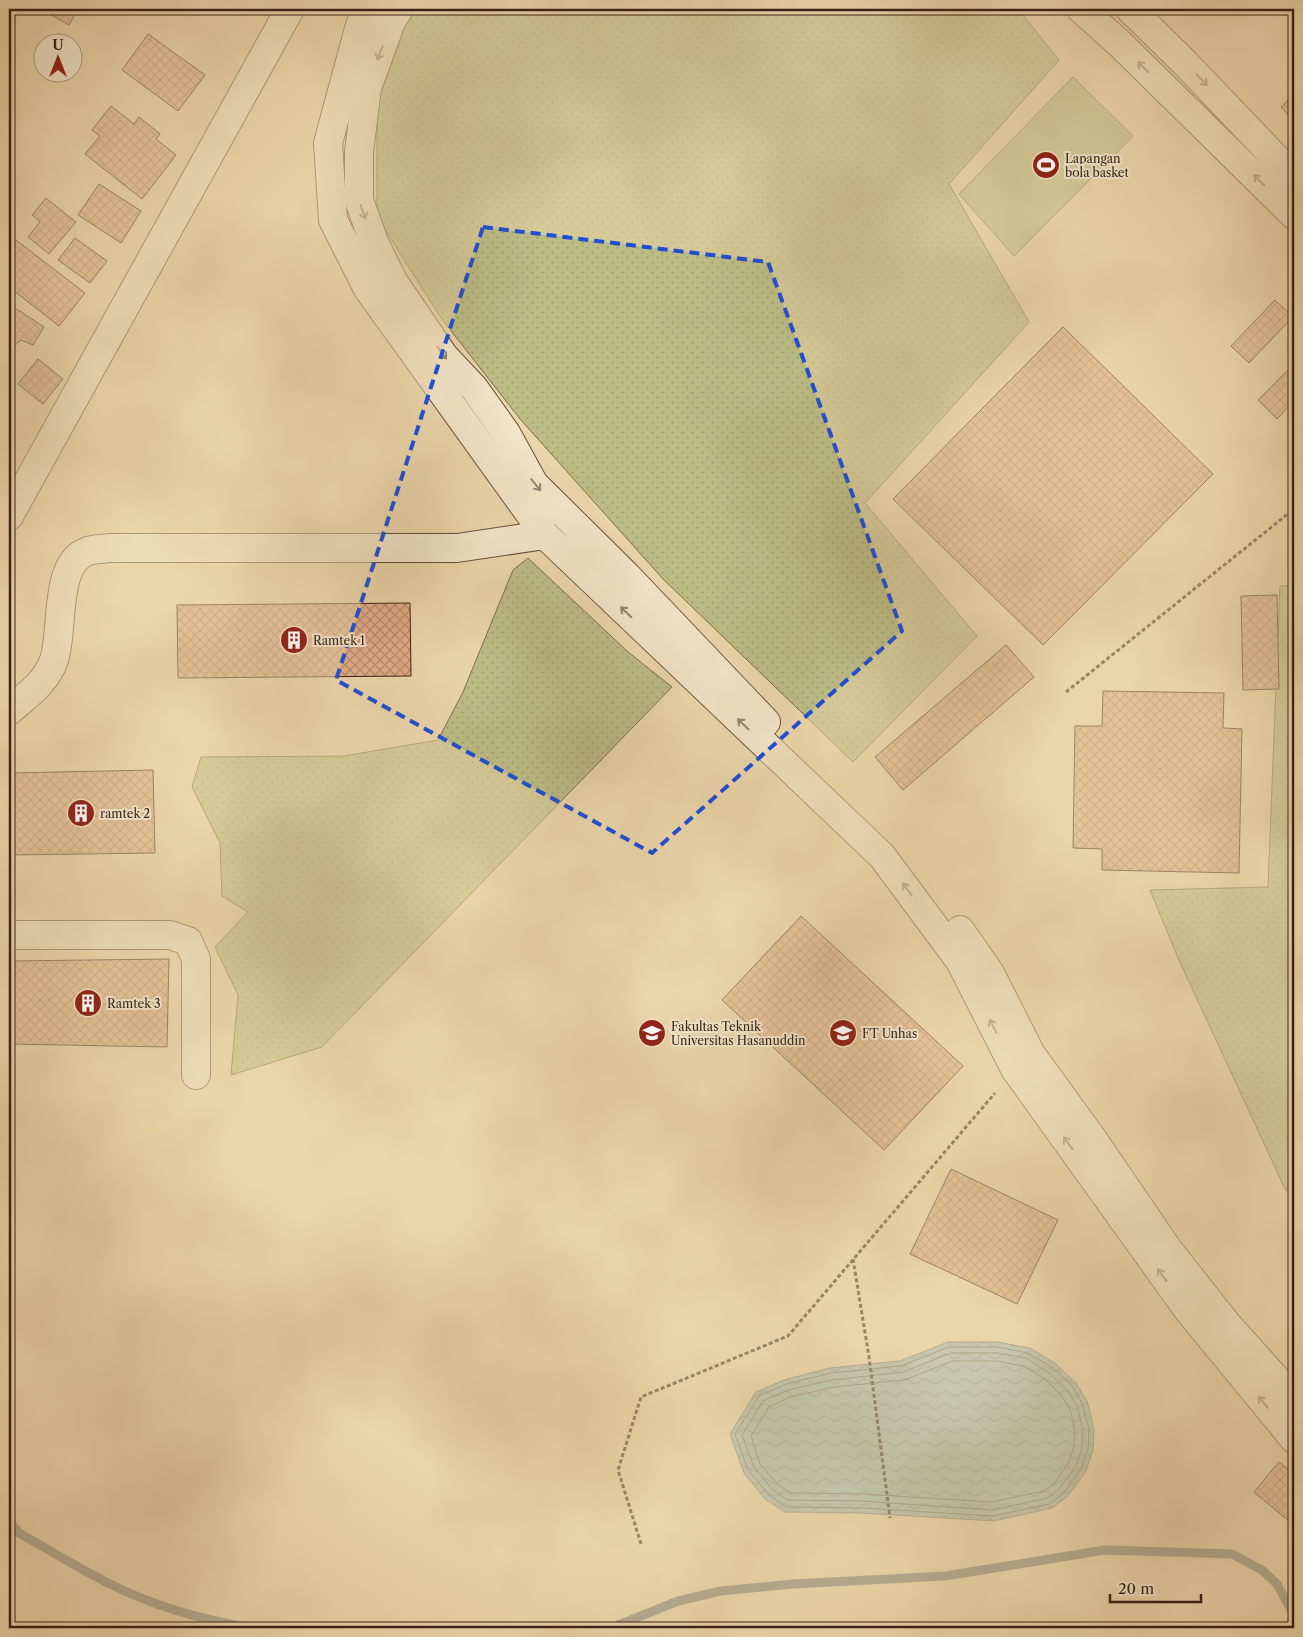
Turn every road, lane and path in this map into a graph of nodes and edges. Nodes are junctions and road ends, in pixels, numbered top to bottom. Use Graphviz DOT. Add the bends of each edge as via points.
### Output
graph roads {
  1 [pos="290,9"];
  2 [pos="367,9"];
  3 [pos="399,9"];
  4 [pos="1081,9"];
  5 [pos="1130,9"];
  6 [pos="1294,178"];
  7 [pos="1294,215"];
  8 [pos="1294,509"];
  9 [pos="9,516"];
  10 [pos="545,535"];
  11 [pos="1066,692"];
  12 [pos="9,711"];
  13 [pos="9,935"];
  14 [pos="1015,1070"];
  15 [pos="196,1074"];
  16 [pos="853,1259"];
  17 [pos="1294,1399"];
  18 [pos="1294,1439"];
  19 [pos="890,1518"];
  20 [pos="641,1544"];
  1 -- 9 [label="street"];
  2 -- 10 [label="street" via="328,143 333,220 368,289"];
  3 -- 17 [label="street, one-way" via="367,88 359,152 359,200 374,242 394,281 444,356 474,388 506,433 534,484 628,576 800,758 858,808 904,855 990,973 1031,1054 1167,1248 1226,1323"];
  7 -- 4 [label="street, one-way"];
  5 -- 6 [label="street, one-way"];
  8 -- 11 [label="path"];
  10 -- 12 [label="street" via="457,548 110,548 86,552 74,561 66,575 54,659 45,679"];
  14 -- 10 [label="street, one-way" via="960,961 882,856"];
  13 -- 15 [label="street" via="170,935 188,941 196,958"];
  14 -- 16 [label="path"];
  18 -- 14 [label="street, one-way" via="1188,1310"];
  16 -- 19 [label="path"];
  16 -- 20 [label="path" via="788,1336 641,1397 618,1470"];
}
